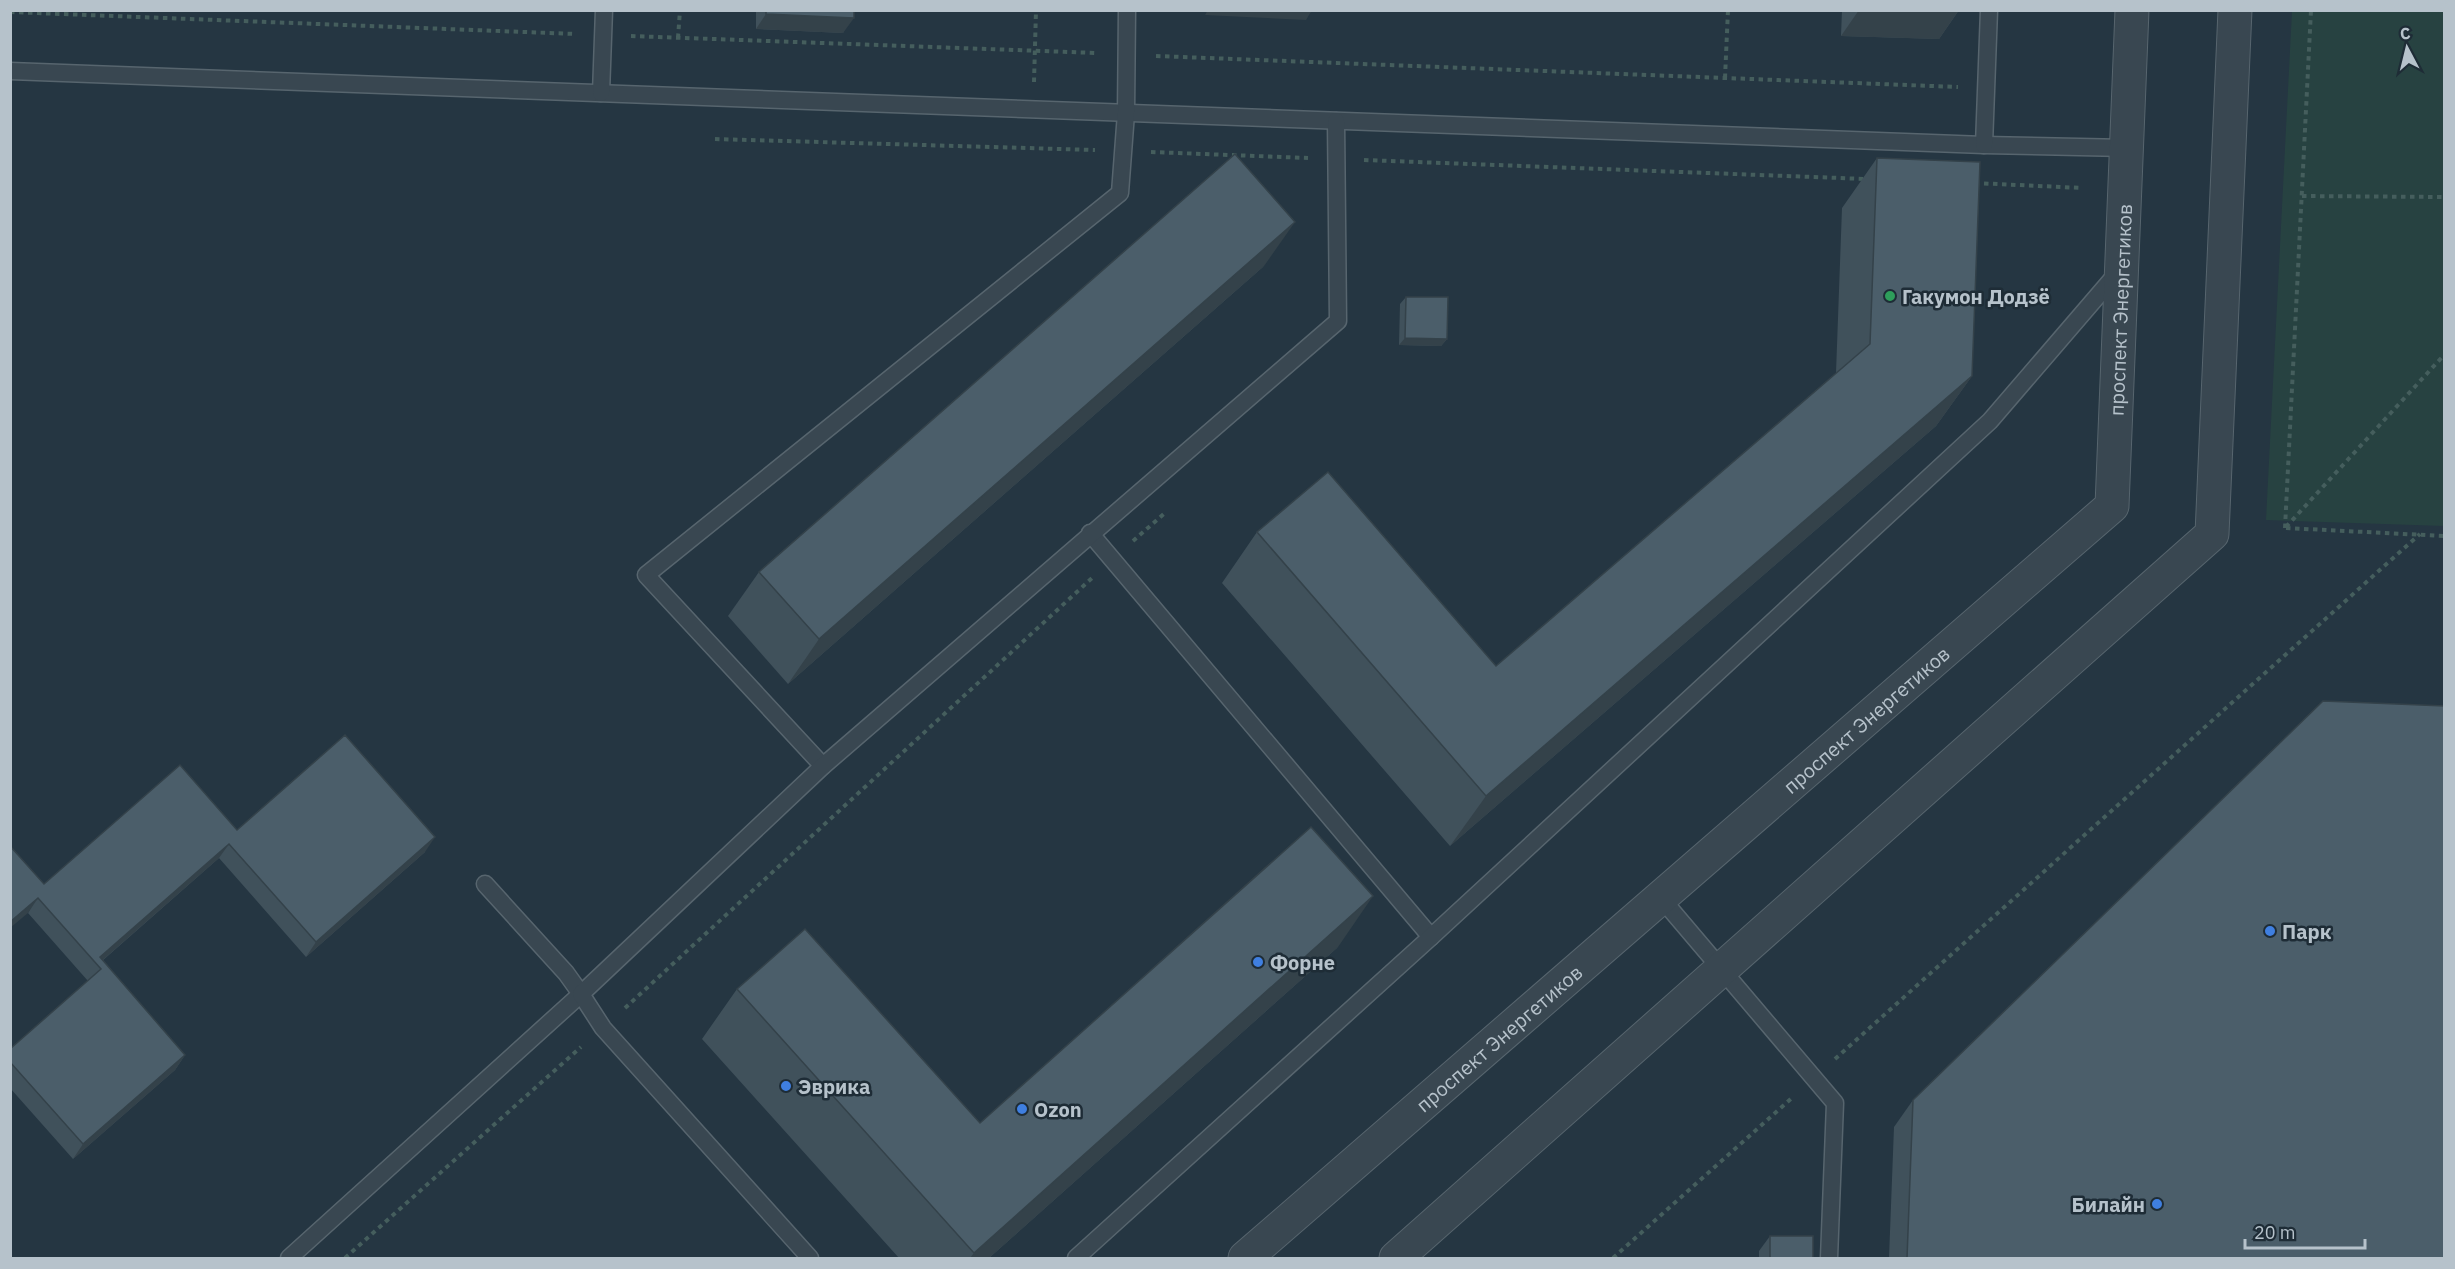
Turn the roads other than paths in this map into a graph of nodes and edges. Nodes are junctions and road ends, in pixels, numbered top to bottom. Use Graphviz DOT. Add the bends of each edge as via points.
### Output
graph roads {
  1 [pos="604,10"];
  2 [pos="1127,10"];
  3 [pos="1989,10"];
  4 [pos="2132,10"];
  5 [pos="2235,10"];
  6 [pos="10,71"];
  7 [pos="601,93"];
  8 [pos="1126,113"];
  9 [pos="1336,121"];
  10 [pos="1983,145"];
  11 [pos="2127,148"];
  12 [pos="2122,268"];
  13 [pos="1090,533"];
  14 [pos="823,766"];
  15 [pos="485,884"];
  16 [pos="1661,897"];
  17 [pos="1431,937"];
  18 [pos="1721,969"];
  19 [pos="581,994"];
  20 [pos="289,1258"];
  21 [pos="810,1258"];
  22 [pos="1076,1258"];
  23 [pos="1245,1258"];
  24 [pos="1396,1258"];
  25 [pos="1828,1258"];
  1 -- 7 [label="lane"];
  2 -- 8 [label="lane"];
  3 -- 10 [label="lane"];
  4 -- 11 [label="street, проспект Энергетиков"];
  5 -- 18 [label="street" via="2212,534"];
  6 -- 7 [label="lane"];
  7 -- 8 [label="lane"];
  8 -- 9 [label="lane"];
  8 -- 14 [label="lane" via="1120,194 646,575"];
  9 -- 10 [label="lane"];
  9 -- 13 [label="lane" via="1338,321"];
  10 -- 11 [label="lane"];
  11 -- 12 [label="street, проспект Энергетиков"];
  12 -- 16 [label="street, проспект Энергетиков" via="2112,506"];
  12 -- 17 [label="lane" via="1990,421"];
  13 -- 14 [label="lane"];
  13 -- 17 [label="lane"];
  14 -- 19 [label="lane"];
  15 -- 19 [label="lane"];
  16 -- 18 [label="lane"];
  16 -- 23 [label="street, проспект Энергетиков"];
  17 -- 22 [label="lane"];
  18 -- 24 [label="street"];
  18 -- 25 [label="lane" via="1835,1103"];
  19 -- 20 [label="lane"];
  19 -- 21 [label="lane" via="603,1028"];
}
